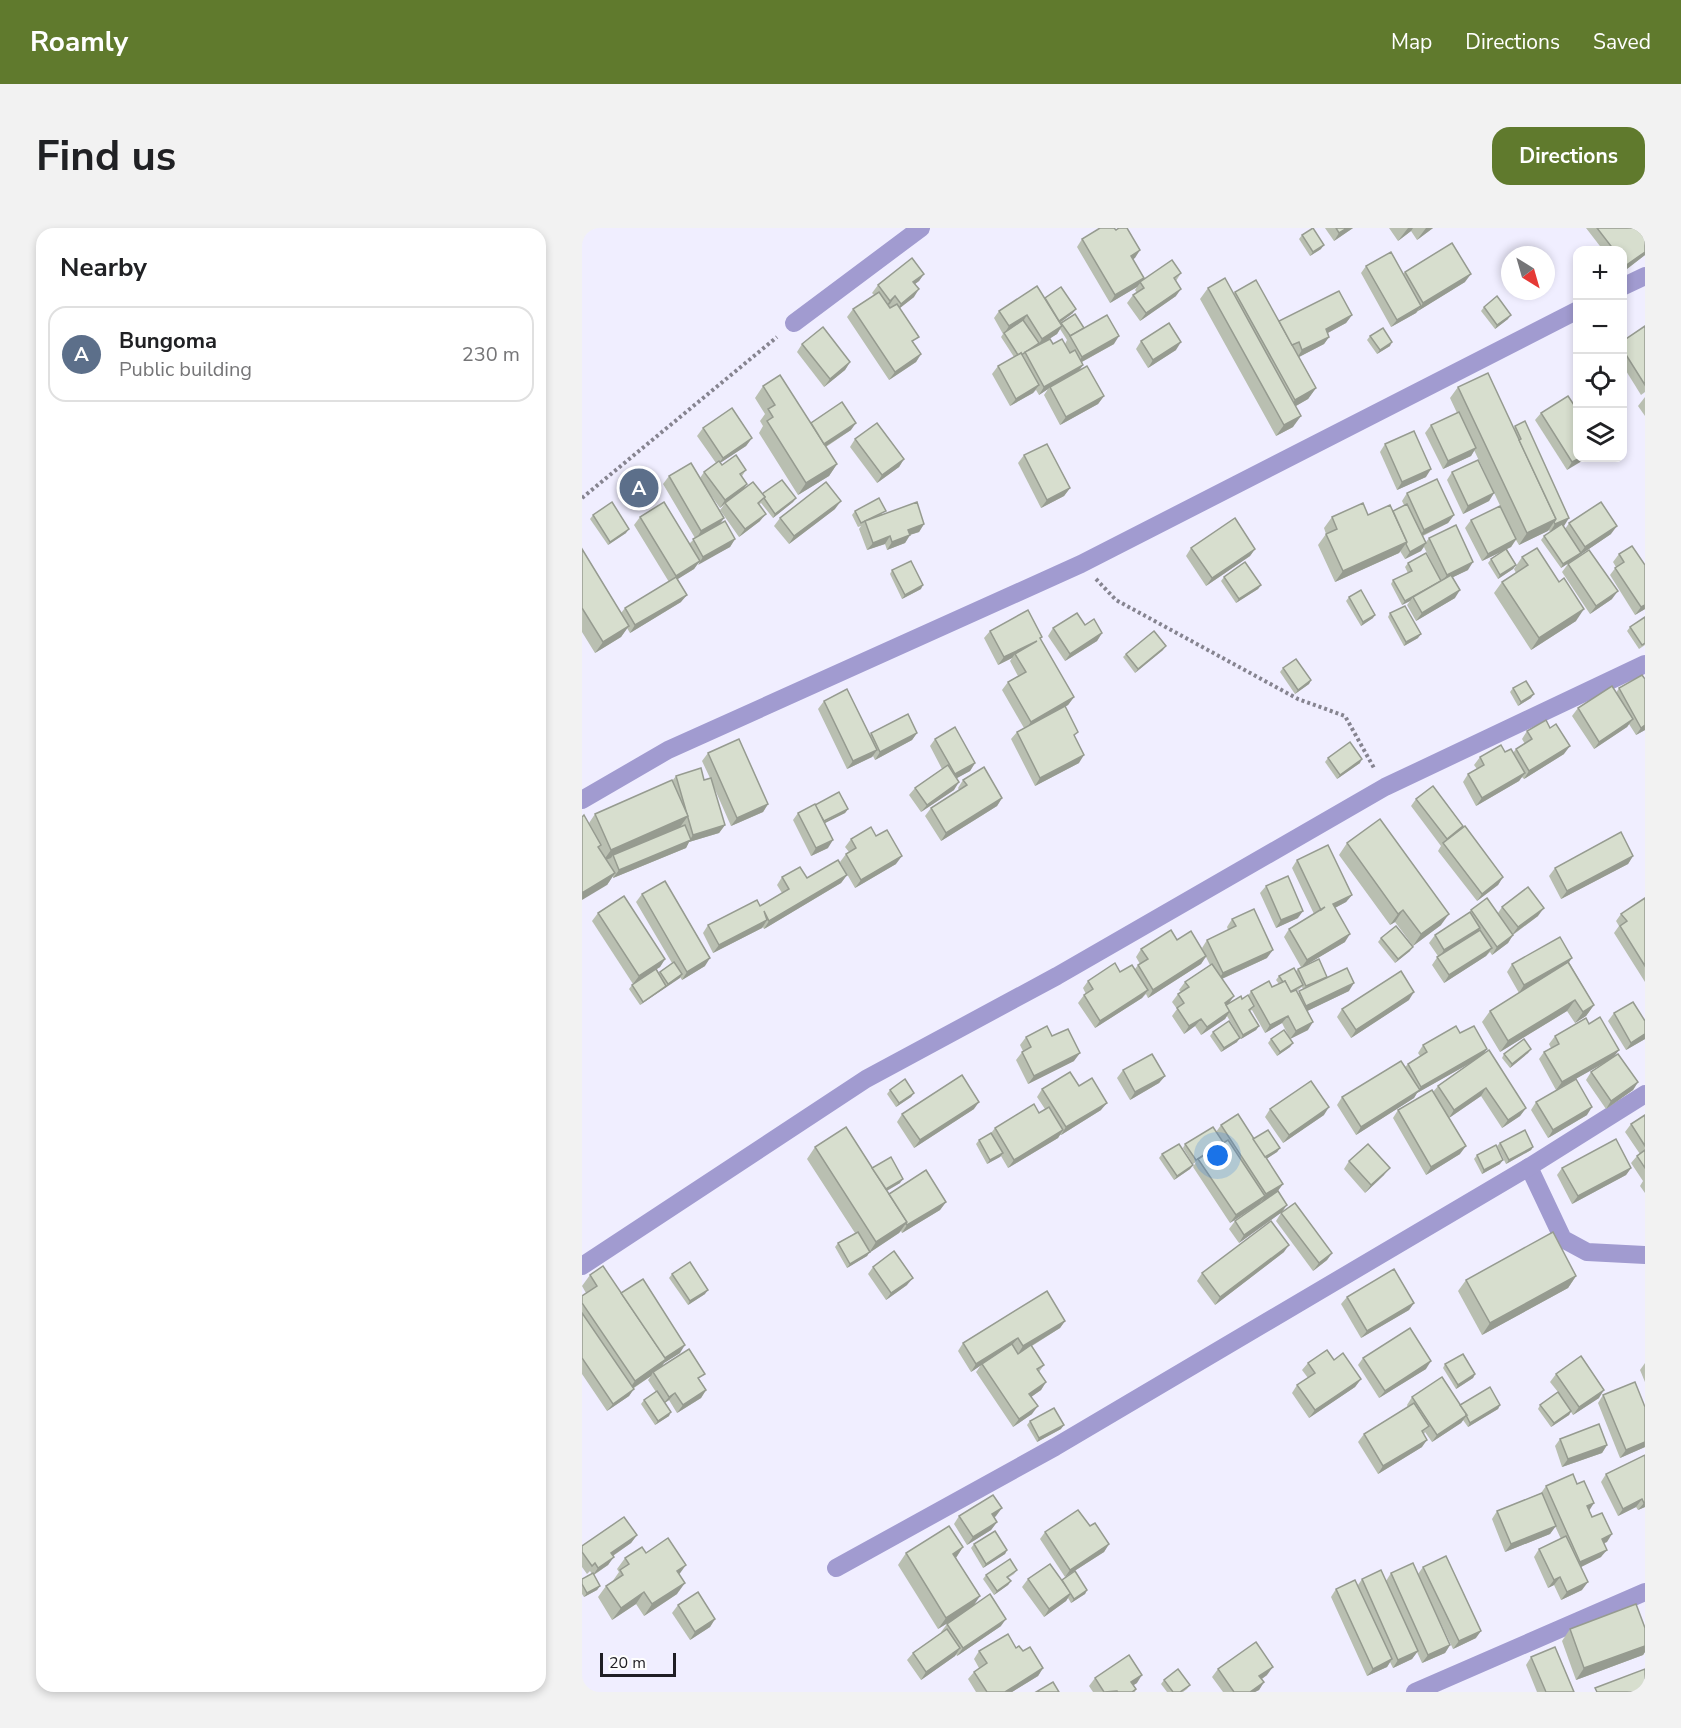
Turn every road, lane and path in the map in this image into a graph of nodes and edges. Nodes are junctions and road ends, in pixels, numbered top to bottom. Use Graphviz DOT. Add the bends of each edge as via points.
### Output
graph roads {
  1 [pos="921,228"];
  2 [pos="1645,276"];
  3 [pos="1627,285"];
  4 [pos="1573,313"];
  5 [pos="794,323"];
  6 [pos="582,498"];
  7 [pos="1082,564"];
  8 [pos="1645,664"];
  9 [pos="1385,787"];
  10 [pos="582,800"];
  11 [pos="1645,1094"];
  12 [pos="1528,1167"];
  13 [pos="1645,1255"];
  14 [pos="582,1266"];
  15 [pos="836,1568"];
  16 [pos="1645,1592"];
  17 [pos="1416,1692"];
  1 -- 5 [label="street"];
  2 -- 3 [label="street"];
  4 -- 7 [label="street"];
  5 -- 6 [label="path"];
  7 -- 9 [label="path" via="1116,600 1298,699 1345,716"];
  7 -- 10 [label="street" via="668,750"];
  8 -- 9 [label="street"];
  9 -- 14 [label="street" via="1057,976 866,1079"];
  11 -- 12 [label="street"];
  12 -- 13 [label="street" via="1563,1239 1587,1252"];
  12 -- 15 [label="street" via="1055,1447"];
  16 -- 17 [label="street"];
}
